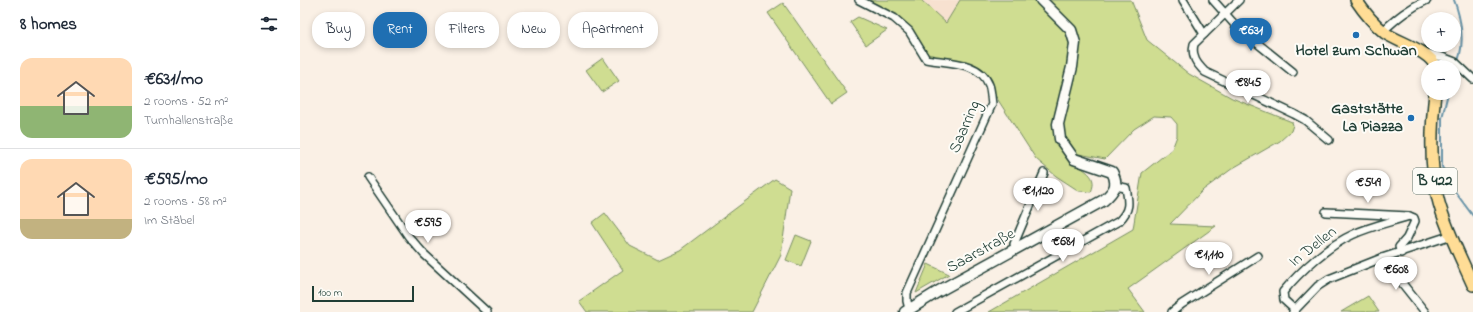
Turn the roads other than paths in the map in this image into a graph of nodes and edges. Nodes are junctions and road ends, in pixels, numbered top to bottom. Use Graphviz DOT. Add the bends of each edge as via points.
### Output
graph roads {
  1 [pos="859,0"];
  2 [pos="1041,0"];
  3 [pos="1183,0"];
  4 [pos="1213,0"];
  5 [pos="1239,0"];
  6 [pos="1356,0"];
  7 [pos="1427,0"];
  8 [pos="1225,14"];
  9 [pos="1383,31"];
  10 [pos="1204,34"];
  11 [pos="1421,52"];
  12 [pos="1422,52"];
  13 [pos="1432,60"];
  14 [pos="1450,60"];
  15 [pos="1461,68"];
  16 [pos="1293,72"];
  17 [pos="1473,79"];
  18 [pos="1435,100"];
  19 [pos="1330,140"];
  20 [pos="1044,173"];
  21 [pos="368,178"];
  22 [pos="1115,186"];
  23 [pos="1326,212"];
  24 [pos="1409,216"];
  25 [pos="1452,235"];
  26 [pos="1016,249"];
  27 [pos="1401,253"];
  28 [pos="1258,256"];
  29 [pos="1382,258"];
  30 [pos="1473,285"];
  31 [pos="907,311"];
  32 [pos="1294,311"];
  33 [pos="487,312"];
  34 [pos="955,312"];
  35 [pos="1172,312"];
  36 [pos="1425,312"];
  1 -- 31 [label="street, Saarring" via="894,18 909,31 926,60 969,66 980,71 989,86 992,104 907,293"];
  2 -- 22 [label="street" via="1071,30 1075,43 1058,124 1060,139 1074,159 1112,172"];
  3 -- 10 [label="street"];
  4 -- 8 [label="street"];
  5 -- 8 [label="street"];
  6 -- 9 [label="main road"];
  7 -- 9 [label="street" via="1413,6"];
  8 -- 10 [label="street"];
  8 -- 16 [label="street" via="1246,35"];
  9 -- 11 [label="main road"];
  10 -- 19 [label="street" via="1194,44 1193,50 1194,59 1206,72 1294,114"];
  12 -- 13 [label="main road"];
  12 -- 14 [label="street"];
  15 -- 17 [label="street"];
  18 -- 25 [label="main road, B 422" via="1435,182 1439,203"];
  20 -- 26 [label="street" via="1014,244"];
  21 -- 33 [label="street" via="424,254"];
  22 -- 26 [label="street, Saarstraße" via="1104,200"];
  22 -- 34 [label="street" via="1126,188 1128,199 1125,215 1119,221"];
  23 -- 24 [label="street"];
  24 -- 27 [label="street" via="1415,221 1407,238 1399,247"];
  24 -- 32 [label="street, In Dellen" via="1354,234 1330,247 1283,292 1284,300"];
  25 -- 27 [label="street"];
  25 -- 30 [label="main road, B 422"];
  26 -- 31 [label="street, Saarstraße"];
  27 -- 29 [label="street"];
  28 -- 35 [label="street"];
  29 -- 32 [label="street" via="1329,279 1318,286"];
  29 -- 36 [label="street"];
}
